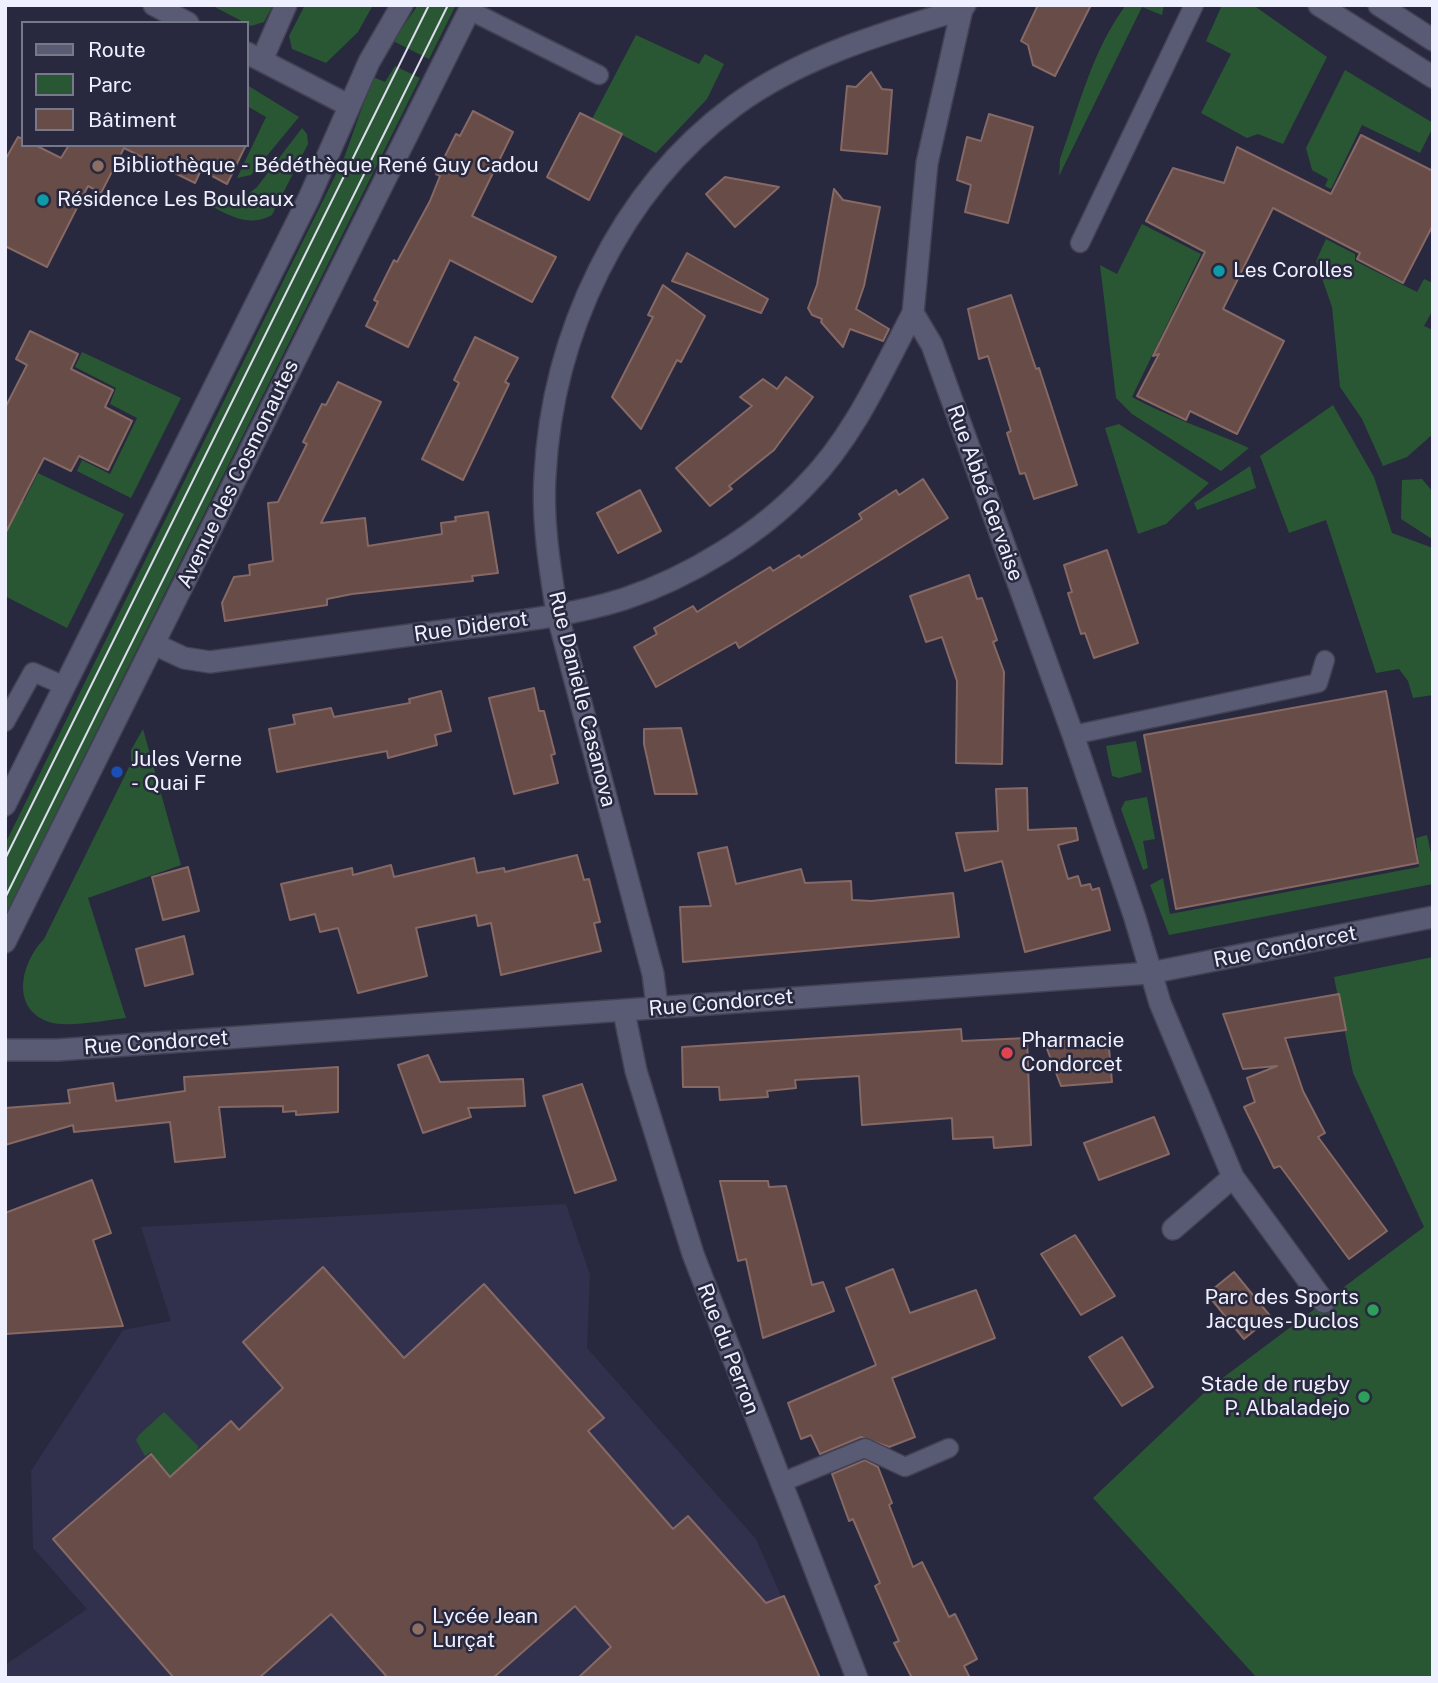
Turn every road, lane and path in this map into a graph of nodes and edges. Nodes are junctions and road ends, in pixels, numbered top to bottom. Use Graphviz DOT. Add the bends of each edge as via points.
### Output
graph roads {
  1 [pos="154,5"];
  2 [pos="286,5"];
  3 [pos="402,5"];
  4 [pos="1194,5"];
  5 [pos="1319,5"];
  6 [pos="1379,5"];
  7 [pos="963,7"];
  8 [pos="470,8"];
  9 [pos="184,21"];
  10 [pos="1433,40"];
  11 [pos="254,56"];
  12 [pos="599,75"];
  13 [pos="1433,77"];
  14 [pos="348,105"];
  15 [pos="1080,243"];
  16 [pos="913,313"];
  17 [pos="557,613"];
  18 [pos="154,644"];
  19 [pos="1325,660"];
  20 [pos="65,686"];
  21 [pos="5,722"];
  22 [pos="1073,734"];
  23 [pos="5,805"];
  24 [pos="1433,917"];
  25 [pos="5,942"];
  26 [pos="1150,973"];
  27 [pos="657,1006"];
  28 [pos="624,1012"];
  29 [pos="5,1050"];
  30 [pos="1233,1177"];
  31 [pos="1173,1229"];
  32 [pos="1324,1302"];
  33 [pos="949,1448"];
  34 [pos="780,1483"];
  35 [pos="857,1678"];
  1 -- 9 [label="street"];
  2 -- 11 [label="street"];
  3 -- 14 [label="street"];
  4 -- 15 [label="lane"];
  5 -- 13 [label="street"];
  6 -- 10 [label="street"];
  7 -- 16 [label="street" via="927,163"];
  7 -- 17 [label="street, Rue Danielle Casanova" via="851,45 786,74 734,106 671,165 629,217 592,282 572,333 551,418 544,477"];
  8 -- 12 [label="lane"];
  8 -- 18 [label="street, Avenue des Cosmonautes"];
  11 -- 14 [label="street"];
  14 -- 20 [label="street" via="309,198"];
  16 -- 17 [label="street, Rue Diderot" via="831,457 778,511 680,575 625,598"];
  16 -- 22 [label="street, Rue Abbé Gervaise" via="940,368"];
  17 -- 18 [label="street, Rue Diderot" via="210,662 184,658"];
  17 -- 27 [label="street, Rue Danielle Casanova" via="653,974"];
  18 -- 25 [label="street, Avenue des Cosmonautes"];
  19 -- 22 [label="lane" via="1318,683"];
  20 -- 21 [label="lane" via="33,672"];
  20 -- 23 [label="street"];
  22 -- 26 [label="street, Rue Abbé Gervaise"];
  24 -- 26 [label="street, Rue Condorcet"];
  26 -- 27 [label="street, Rue Condorcet"];
  26 -- 30 [label="street, Rue Abbé Gervaise"];
  27 -- 28 [label="street, Rue Condorcet"];
  28 -- 29 [label="street, Rue Condorcet"];
  28 -- 34 [label="street, Rue du Perron" via="636,1071 693,1254"];
  30 -- 31 [label="street"];
  30 -- 32 [label="street, Rue Abbé Gervaise"];
  33 -- 34 [label="lane" via="905,1467 866,1448"];
  34 -- 35 [label="street, Rue du Perron"];
}
